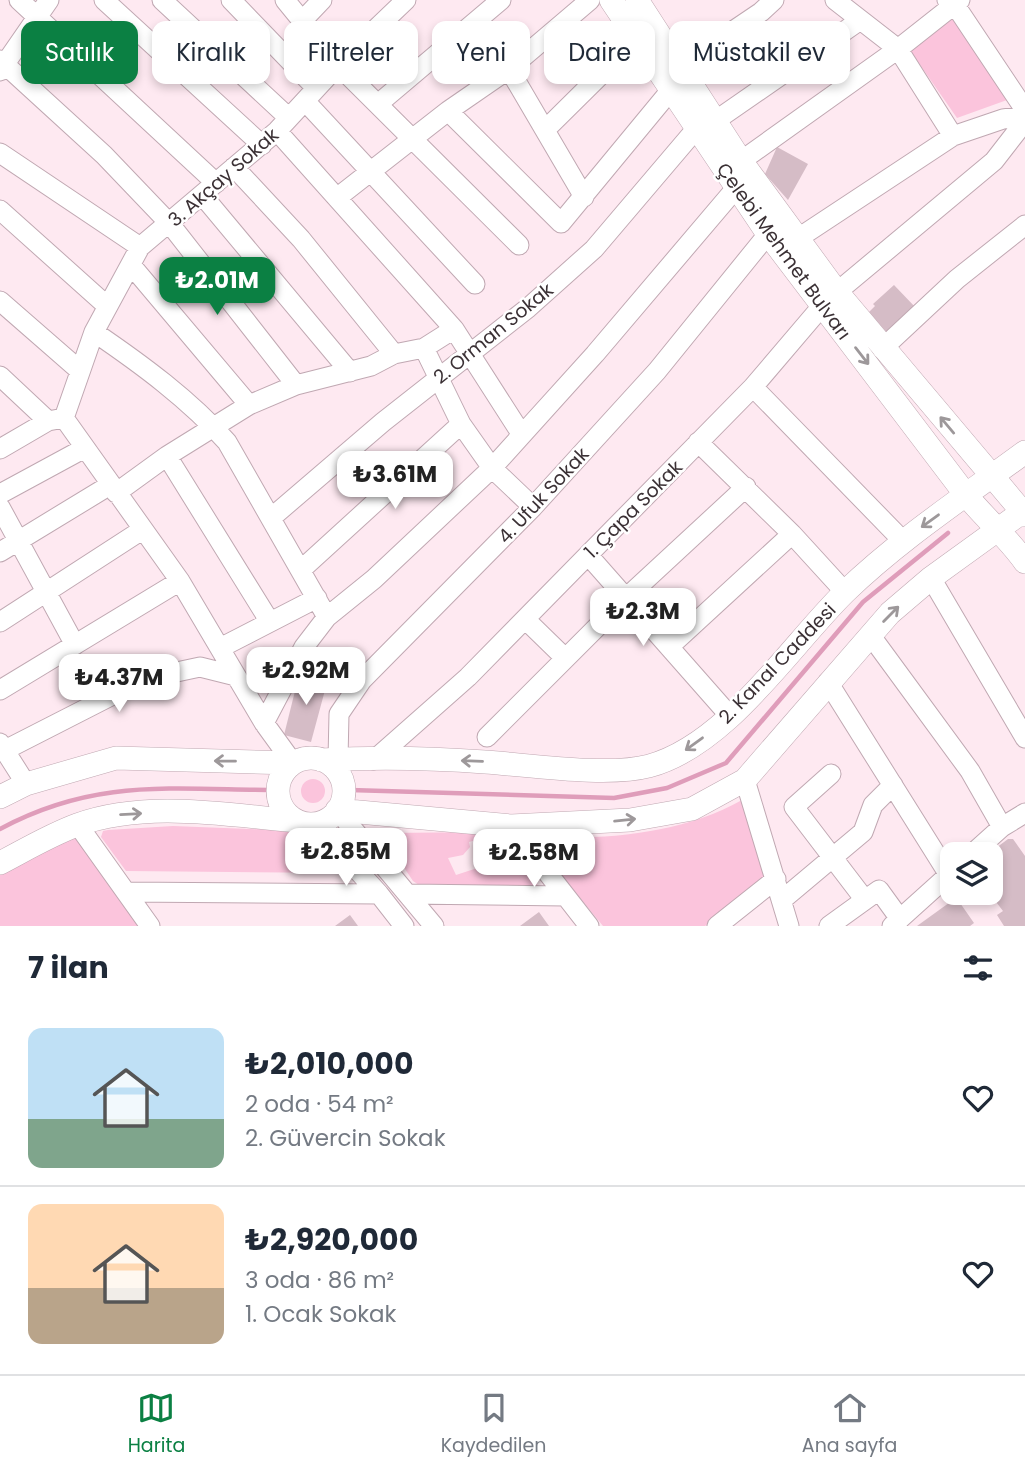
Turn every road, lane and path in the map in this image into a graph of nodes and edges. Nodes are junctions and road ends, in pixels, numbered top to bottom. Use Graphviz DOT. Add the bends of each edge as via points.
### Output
graph roads {
  1 [pos="19,0"];
  2 [pos="49,0"];
  3 [pos="104,0"];
  4 [pos="162,0"];
  5 [pos="231,0"];
  6 [pos="285,0"];
  7 [pos="322,0"];
  8 [pos="406,0"];
  9 [pos="501,0"];
  10 [pos="590,0"];
  11 [pos="611,0"];
  12 [pos="637,0"];
  13 [pos="774,0"];
  14 [pos="835,0"];
  15 [pos="954,2"];
  16 [pos="35,15"];
  17 [pos="302,21"];
  18 [pos="384,21"];
  19 [pos="625,21"];
  20 [pos="748,21"];
  21 [pos="859,21"];
  22 [pos="669,48"];
  23 [pos="898,49"];
  24 [pos="530,51"];
  25 [pos="2,66"];
  26 [pos="655,67"];
  27 [pos="320,84"];
  28 [pos="357,84"];
  29 [pos="487,84"];
  30 [pos="518,84"];
  31 [pos="592,84"];
  32 [pos="689,84"];
  33 [pos="670,91"];
  34 [pos="310,94"];
  35 [pos="378,104"];
  36 [pos="1025,110"];
  37 [pos="447,111"];
  38 [pos="1025,118"];
  39 [pos="706,125"];
  40 [pos="545,130"];
  41 [pos="276,131"];
  42 [pos="953,136"];
  43 [pos="413,138"];
  44 [pos="1,155"];
  45 [pos="741,161"];
  46 [pos="234,167"];
  47 [pos="369,171"];
  48 [pos="736,188"];
  49 [pos="210,190"];
  50 [pos="338,197"];
  51 [pos="584,197"];
  52 [pos="0,210"];
  53 [pos="170,224"];
  54 [pos="1025,225"];
  55 [pos="768,234"];
  56 [pos="797,239"];
  57 [pos="519,245"];
  58 [pos="140,247"];
  59 [pos="131,265"];
  60 [pos="475,284"];
  61 [pos="830,299"];
  62 [pos="0,300"];
  63 [pos="106,305"];
  64 [pos="454,328"];
  65 [pos="94,332"];
  66 [pos="424,348"];
  67 [pos="882,349"];
  68 [pos="470,353"];
  69 [pos="394,354"];
  70 [pos="78,369"];
  71 [pos="350,372"];
  72 [pos="0,376"];
  73 [pos="438,377"];
  74 [pos="296,385"];
  75 [pos="753,387"];
  76 [pos="249,405"];
  77 [pos="56,420"];
  78 [pos="461,424"];
  79 [pos="213,426"];
  80 [pos="522,435"];
  81 [pos="698,442"];
  82 [pos="0,449"];
  83 [pos="83,449"];
  84 [pos="1025,452"];
  85 [pos="167,456"];
  86 [pos="492,468"];
  87 [pos="991,477"];
  88 [pos="746,487"];
  89 [pos="113,489"];
  90 [pos="0,494"];
  91 [pos="966,495"];
  92 [pos="0,507"];
  93 [pos="533,508"];
  94 [pos="1024,512"];
  95 [pos="271,518"];
  96 [pos="142,530"];
  97 [pos="998,533"];
  98 [pos="792,534"];
  99 [pos="19,540"];
  100 [pos="903,541"];
  101 [pos="0,552"];
  102 [pos="588,555"];
  103 [pos="1025,562"];
  104 [pos="302,569"];
  105 [pos="931,578"];
  106 [pos="180,581"];
  107 [pos="46,592"];
  108 [pos="845,593"];
  109 [pos="317,598"];
  110 [pos="626,598"];
  111 [pos="327,617"];
  112 [pos="525,619"];
  113 [pos="0,622"];
  114 [pos="270,622"];
  115 [pos="871,636"];
  116 [pos="75,645"];
  117 [pos="669,647"];
  118 [pos="220,648"];
  119 [pos="565,659"];
  120 [pos="236,676"];
  121 [pos="828,682"];
  122 [pos="0,690"];
  123 [pos="729,715"];
  124 [pos="264,723"];
  125 [pos="487,737"];
  126 [pos="1025,738"];
  127 [pos="2,746"];
  128 [pos="329,759"];
  129 [pos="374,760"];
  130 [pos="293,763"];
  131 [pos="831,774"];
  132 [pos="746,780"];
  133 [pos="26,784"];
  134 [pos="893,785"];
  135 [pos="0,797"];
  136 [pos="337,810"];
  137 [pos="1025,813"];
  138 [pos="303,822"];
  139 [pos="78,825"];
  140 [pos="511,826"];
  141 [pos="1002,827"];
  142 [pos="985,842"];
  143 [pos="832,858"];
  144 [pos="940,858"];
  145 [pos="0,863"];
  146 [pos="776,879"];
  147 [pos="940,883"];
  148 [pos="126,891"];
  149 [pos="379,894"];
  150 [pos="409,894"];
  151 [pos="565,897"];
  152 [pos="782,900"];
  153 [pos="864,900"];
  154 [pos="896,922"];
  155 [pos="150,926"];
  156 [pos="404,926"];
  157 [pos="434,926"];
  158 [pos="589,926"];
  159 [pos="717,926"];
  160 [pos="789,926"];
  161 [pos="829,926"];
  1 -- 16 [label="street"];
  2 -- 16 [label="street"];
  3 -- 41 [label="street"];
  4 -- 41 [label="street"];
  5 -- 34 [label="street"];
  6 -- 17 [label="street"];
  7 -- 17 [label="street"];
  8 -- 18 [label="street, 3. Akçay Sokak"];
  9 -- 35 [label="street"];
  10 -- 24 [label="street"];
  11 -- 19 [label="main road, Çelebi Mehmet Bulvarı"];
  12 -- 22 [label="main road, Çelebi Mehmet Bulvarı"];
  13 -- 20 [label="street"];
  14 -- 21 [label="street"];
  15 -- 23 [label="street"];
  15 -- 36 [label="street"];
  16 -- 25 [label="street"];
  16 -- 49 [label="street"];
  21 -- 23 [label="street"];
  21 -- 39 [label="street, 2. Orman Sokak"];
  23 -- 42 [label="street"];
  23 -- 45 [label="street"];
  25 -- 53 [label="street" via="94,146"];
  26 -- 33 [label="main road, Çelebi Mehmet Bulvarı"];
  27 -- 34 [label="street, 3. Akçay Sokak"];
  28 -- 35 [label="street"];
  29 -- 37 [label="street"];
  30 -- 40 [label="street"];
  31 -- 40 [label="street"];
  32 -- 39 [label="main road, Çelebi Mehmet Bulvarı"];
  33 -- 39 [label="main road, Çelebi Mehmet Bulvarı"];
  33 -- 51 [label="street"];
  34 -- 41 [label="street, 3. Akçay Sokak"];
  34 -- 47 [label="street"];
  35 -- 43 [label="street"];
  37 -- 43 [label="street"];
  37 -- 51 [label="street" via="561,223"];
  38 -- 42 [label="street" via="1003,119"];
  38 -- 61 [label="street, 1. Çapa Sokak" via="994,160"];
  39 -- 45 [label="main road, Çelebi Mehmet Bulvarı"];
  39 -- 48 [label="main road, Çelebi Mehmet Bulvarı"];
  39 -- 68 [label="street, 2. Orman Sokak" via="594,249"];
  40 -- 51 [label="street"];
  41 -- 46 [label="street, 3. Akçay Sokak"];
  41 -- 50 [label="street"];
  42 -- 56 [label="street"];
  43 -- 47 [label="street"];
  43 -- 57 [label="street"];
  44 -- 58 [label="street"];
  45 -- 56 [label="main road, Çelebi Mehmet Bulvarı"];
  46 -- 49 [label="street, 3. Akçay Sokak"];
  46 -- 69 [label="street" via="301,239"];
  47 -- 50 [label="street"];
  47 -- 60 [label="street"];
  48 -- 55 [label="main road, Çelebi Mehmet Bulvarı"];
  48 -- 80 [label="street"];
  49 -- 53 [label="street, 3. Akçay Sokak"];
  49 -- 71 [label="street"];
  50 -- 64 [label="street"];
  52 -- 63 [label="street"];
  53 -- 58 [label="street, 3. Akçay Sokak"];
  53 -- 74 [label="street"];
  54 -- 67 [label="street" via="957,279"];
  55 -- 61 [label="main road, Çelebi Mehmet Bulvarı"];
  55 -- 93 [label="street, 4. Ufuk Sokak" via="657,372"];
  56 -- 61 [label="main road, Çelebi Mehmet Bulvarı"];
  58 -- 59 [label="street, 3. Akçay Sokak"];
  59 -- 63 [label="street, 3. Akçay Sokak"];
  59 -- 76 [label="street"];
  61 -- 67 [label="main road, Çelebi Mehmet Bulvarı"];
  61 -- 75 [label="street, 1. Çapa Sokak"];
  61 -- 91 [label="main road, Çelebi Mehmet Bulvarı, one-way"];
  62 -- 70 [label="street"];
  63 -- 65 [label="street, 3. Akçay Sokak"];
  64 -- 66 [label="street"];
  64 -- 68 [label="street"];
  65 -- 70 [label="street, 3. Akçay Sokak"];
  65 -- 79 [label="street" via="134,359"];
  66 -- 69 [label="street"];
  66 -- 73 [label="street"];
  87 -- 67 [label="main road, Çelebi Mehmet Bulvarı, one-way"];
  68 -- 73 [label="street, 2. Orman Sokak"];
  68 -- 80 [label="street"];
  69 -- 71 [label="street"];
  70 -- 77 [label="street, 3. Akçay Sokak"];
  71 -- 74 [label="street"];
  72 -- 77 [label="street"];
  73 -- 78 [label="street"];
  73 -- 95 [label="street, 2. Orman Sokak"];
  74 -- 76 [label="street"];
  75 -- 81 [label="street, 1. Çapa Sokak"];
  75 -- 100 [label="street"];
  76 -- 79 [label="street"];
  77 -- 82 [label="street"];
  77 -- 83 [label="street"];
  78 -- 86 [label="street"];
  78 -- 104 [label="street"];
  79 -- 85 [label="street"];
  79 -- 95 [label="street"];
  80 -- 86 [label="street"];
  81 -- 88 [label="street"];
  81 -- 102 [label="street, 1. Çapa Sokak"];
  83 -- 89 [label="street"];
  83 -- 90 [label="street"];
  84 -- 87 [label="main road, 2. Kanal Caddesi"];
  85 -- 89 [label="street"];
  85 -- 114 [label="street"];
  86 -- 93 [label="street"];
  86 -- 111 [label="street"];
  87 -- 91 [label="main road, 2. Kanal Caddesi"];
  87 -- 94 [label="main road, Çelebi Mehmet Bulvarı"];
  88 -- 98 [label="street"];
  88 -- 110 [label="street"];
  89 -- 96 [label="street"];
  89 -- 99 [label="street"];
  91 -- 97 [label="main road, Çelebi Mehmet Bulvarı"];
  91 -- 100 [label="main road, 2. Kanal Caddesi, one-way"];
  92 -- 99 [label="street"];
  93 -- 128 [label="street, 4. Ufuk Sokak" via="362,680 339,713"];
  94 -- 97 [label="main road"];
  95 -- 104 [label="street"];
  96 -- 106 [label="street"];
  96 -- 107 [label="street"];
  97 -- 103 [label="main road, Çelebi Mehmet Bulvarı"];
  97 -- 105 [label="main road"];
  98 -- 108 [label="street"];
  98 -- 117 [label="street"];
  99 -- 101 [label="street"];
  99 -- 107 [label="street"];
  100 -- 108 [label="main road, 2. Kanal Caddesi"];
  102 -- 110 [label="street"];
  102 -- 112 [label="street, 1. Çapa Sokak"];
  104 -- 109 [label="street"];
  115 -- 105 [label="main road, one-way"];
  105 -- 126 [label="street"];
  106 -- 116 [label="street"];
  106 -- 118 [label="street"];
  107 -- 113 [label="street"];
  107 -- 116 [label="street"];
  108 -- 123 [label="main road, 2. Kanal Caddesi"];
  109 -- 111 [label="street"];
  109 -- 114 [label="street"];
  110 -- 117 [label="street"];
  110 -- 119 [label="street"];
  111 -- 124 [label="street" via="304,647"];
  112 -- 119 [label="street"];
  112 -- 129 [label="street, 1. Çapa Sokak"];
  114 -- 118 [label="street"];
  115 -- 121 [label="main road"];
  115 -- 141 [label="street" via="970,771"];
  116 -- 122 [label="street"];
  117 -- 123 [label="street"];
  118 -- 120 [label="street"];
  119 -- 125 [label="street"];
  120 -- 124 [label="street"];
  120 -- 127 [label="street" via="200,667 144,679"];
  121 -- 132 [label="main road"];
  121 -- 134 [label="street"];
  123 -- 129 [label="main road, 2. Kanal Caddesi, one-way" via="674,757 646,767"];
  124 -- 130 [label="street"];
  127 -- 133 [label="street"];
  128 -- 129 [label="main road, 2. Kanal Caddesi"];
  128 -- 130 [label="main road" via="306,758"];
  128 -- 136 [label="main road" via="340,776 343,798"];
  130 -- 133 [label="main road, one-way" via="116,758"];
  130 -- 138 [label="main road" via="278,790 284,809"];
  131 -- 143 [label="street" via="794,807"];
  140 -- 132 [label="main road, one-way" via="630,820 692,809"];
  132 -- 146 [label="street"];
  133 -- 135 [label="main road"];
  134 -- 143 [label="street" via="873,805 863,832"];
  134 -- 144 [label="street"];
  136 -- 138 [label="main road" via="326,821"];
  136 -- 140 [label="main road"];
  136 -- 150 [label="street"];
  137 -- 141 [label="street"];
  139 -- 138 [label="main road, one-way" via="119,814 177,812"];
  138 -- 149 [label="street" via="320,829"];
  139 -- 145 [label="main road"];
  139 -- 148 [label="street"];
  140 -- 151 [label="street"];
  141 -- 142 [label="street"];
  143 -- 152 [label="street"];
  143 -- 153 [label="street"];
  146 -- 152 [label="street"];
  146 -- 159 [label="street"];
  147 -- 154 [label="street"];
  148 -- 149 [label="street"];
  148 -- 155 [label="street"];
  149 -- 156 [label="street"];
  150 -- 151 [label="street"];
  150 -- 157 [label="street"];
  151 -- 158 [label="street"];
  152 -- 160 [label="street"];
  153 -- 154 [label="street" via="880,890"];
  153 -- 161 [label="street"];
}
